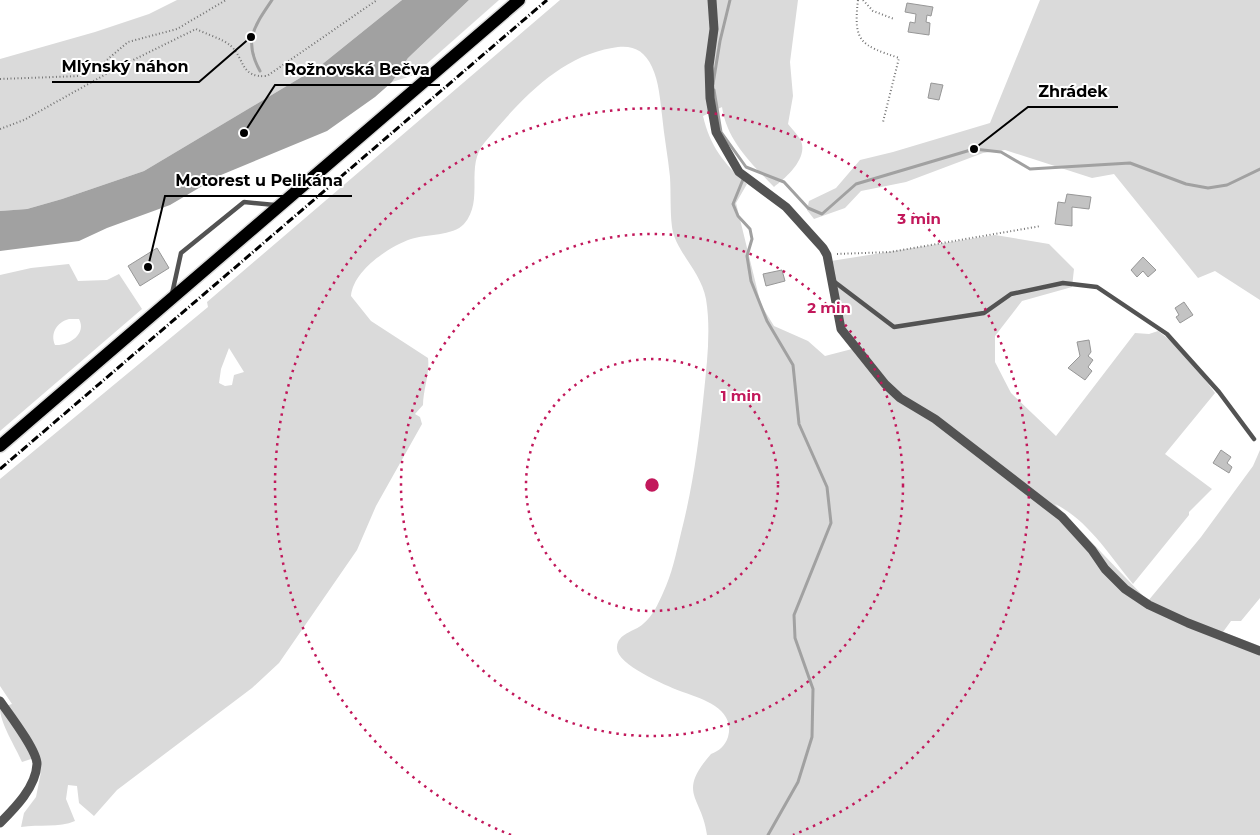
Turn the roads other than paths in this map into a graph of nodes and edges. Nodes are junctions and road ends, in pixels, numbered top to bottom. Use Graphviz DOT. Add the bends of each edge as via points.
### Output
graph roads {
  1 [pos="519,0"];
  2 [pos="712,0"];
  3 [pos="280,206"];
  4 [pos="831,280"];
  5 [pos="172,298"];
  6 [pos="1254,439"];
  7 [pos="0,446"];
  8 [pos="1260,651"];
  9 [pos="0,701"];
  10 [pos="0,823"];
  1 -- 3 [label="main road"];
  2 -- 4 [label="street" via="714,29 709,66 716,132 739,172 786,207 815,237 827,255"];
  3 -- 5 [label="main road"];
  3 -- 5 [label="lane" via="244,202 181,253"];
  4 -- 6 [label="lane" via="894,327 984,313 1011,294 1064,284 1096,287 1167,334 1220,392"];
  4 -- 8 [label="street" via="841,329 900,398 935,419 1062,517 1092,550 1104,569 1125,589 1149,605 1188,623"];
  5 -- 7 [label="main road"];
  9 -- 10 [label="street" via="29,743 37,764 29,788"];
}
